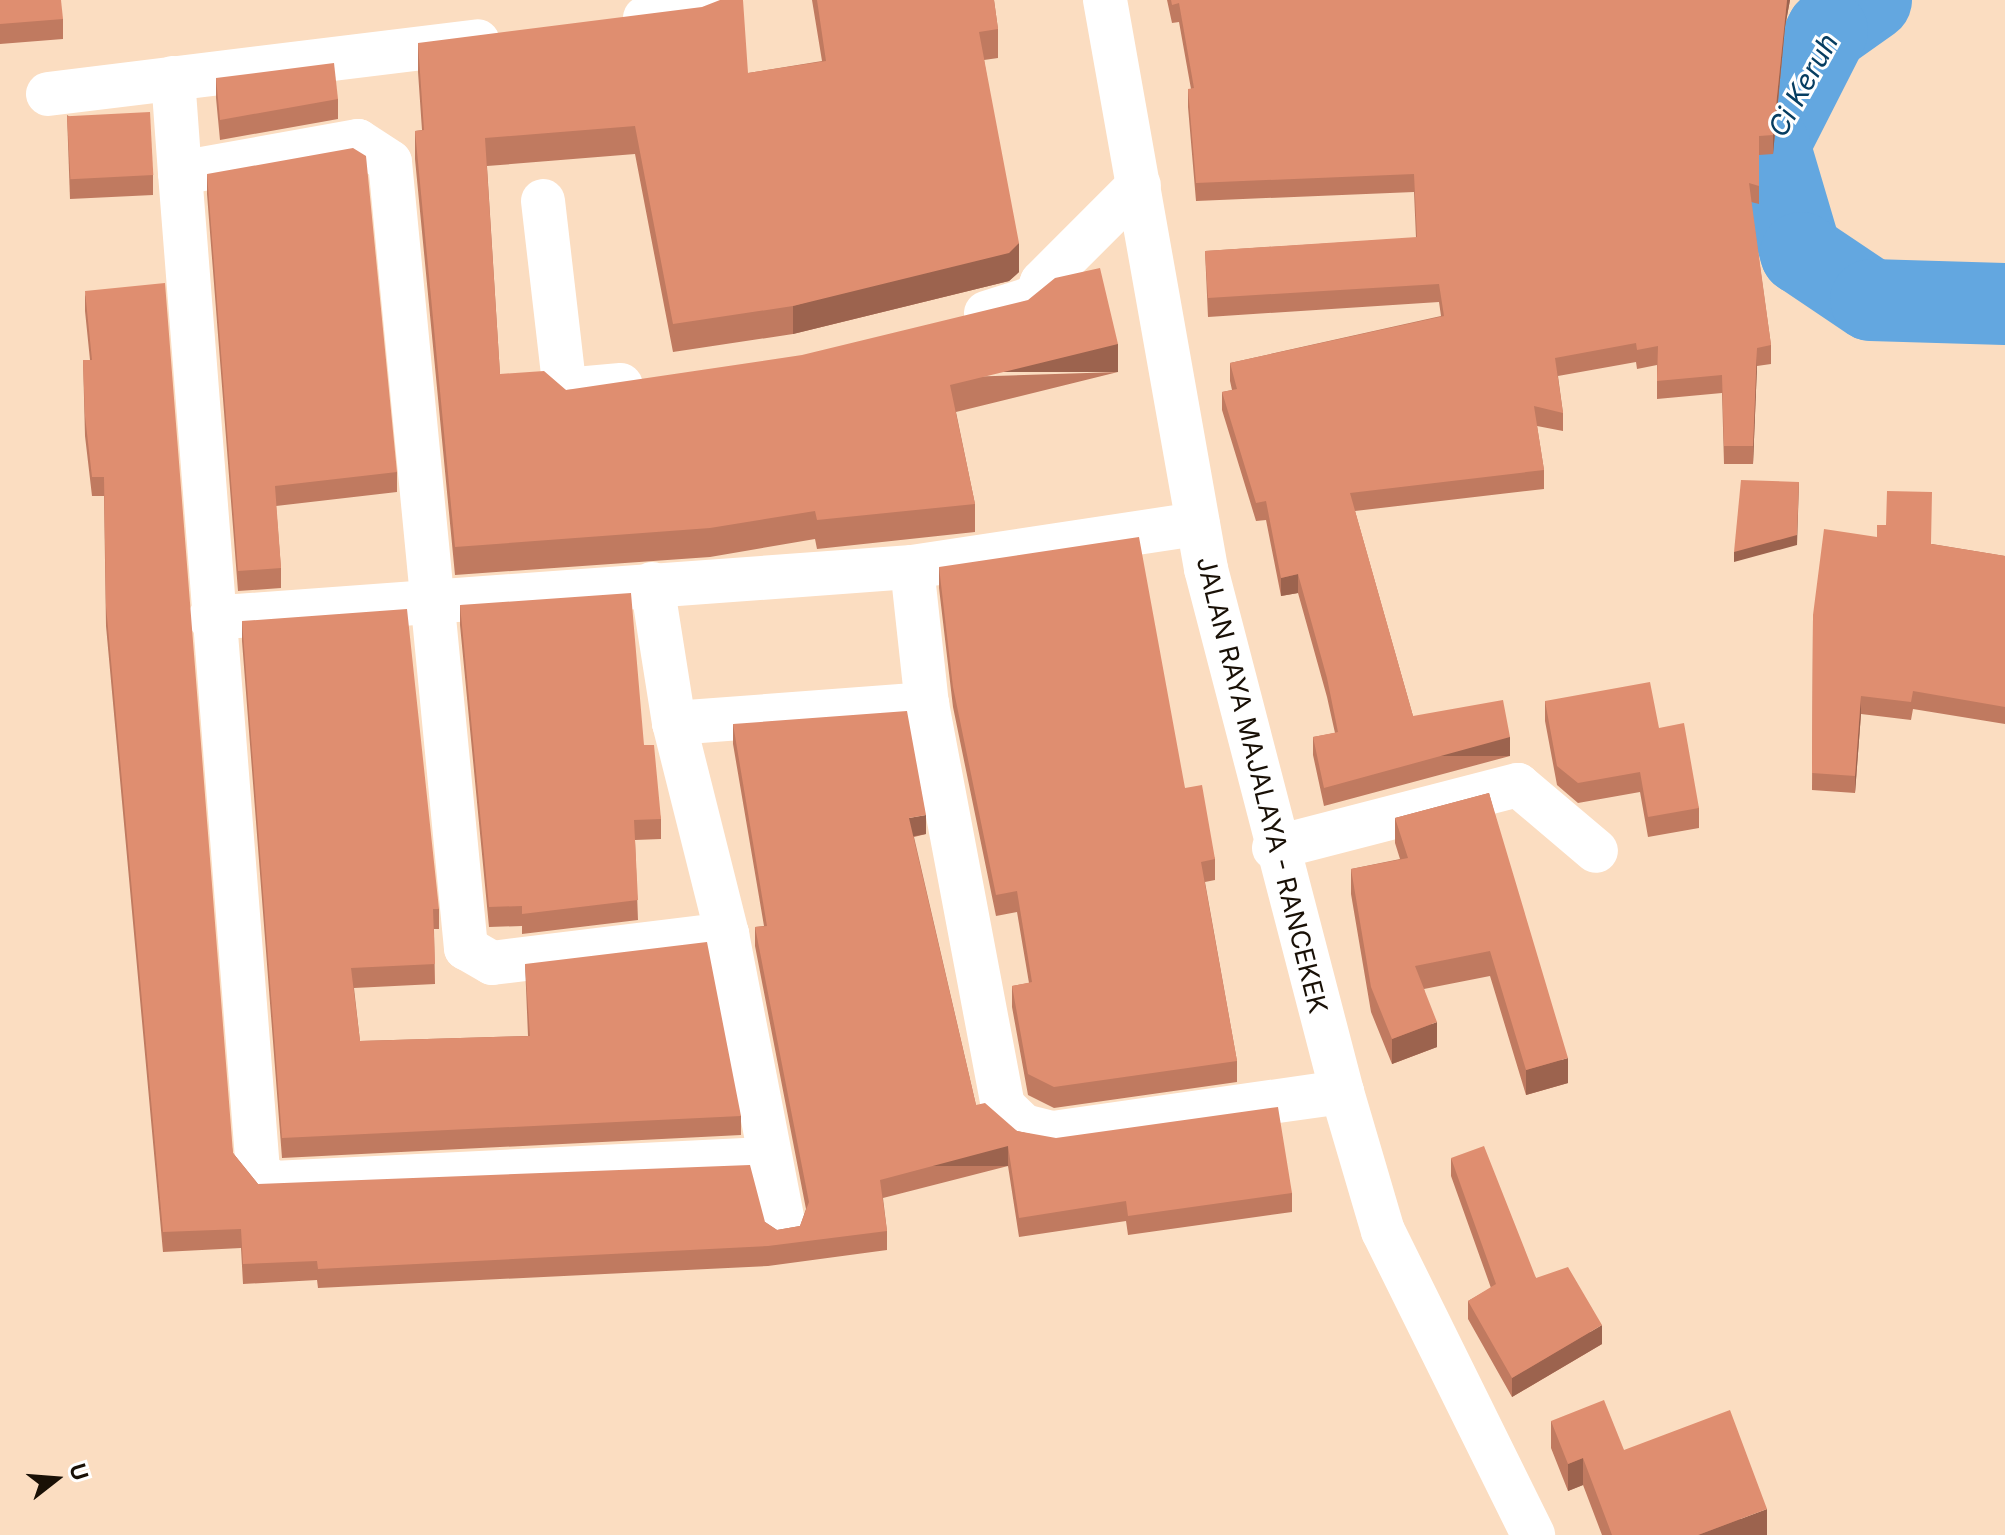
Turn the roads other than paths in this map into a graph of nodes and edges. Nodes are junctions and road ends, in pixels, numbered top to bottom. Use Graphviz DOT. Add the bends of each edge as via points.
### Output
graph roads {
  1 [pos="711,0"];
  2 [pos="1105,0"];
  3 [pos="607,23"];
  4 [pos="516,36"];
  5 [pos="173,78"];
  6 [pos="48,94"];
  7 [pos="180,173"];
  8 [pos="1139,185"];
  9 [pos="543,201"];
  10 [pos="947,323"];
  11 [pos="663,379"];
  12 [pos="1198,524"];
  13 [pos="912,567"];
  14 [pos="652,584"];
  15 [pos="429,597"];
  16 [pos="210,618"];
  17 [pos="927,704"];
  18 [pos="674,723"];
  19 [pos="1274,848"];
  20 [pos="1596,851"];
  21 [pos="727,934"];
  22 [pos="1342,1092"];
  23 [pos="769,1159"];
  24 [pos="784,1226"];
  25 [pos="1533,1535"];
  1 -- 3 [label="street" via="699,11"];
  2 -- 8 [label="street, JALAN RAYA MAJALAYA - RANCEKEK"];
  4 -- 5 [label="street"];
  5 -- 6 [label="street"];
  5 -- 7 [label="street"];
  7 -- 15 [label="street" via="358,141 390,162"];
  7 -- 16 [label="street"];
  8 -- 10 [label="street" via="1042,282 1036,297"];
  8 -- 12 [label="street, JALAN RAYA MAJALAYA - RANCEKEK"];
  9 -- 11 [label="street" via="565,390"];
  12 -- 13 [label="street"];
  12 -- 19 [label="street, JALAN RAYA MAJALAYA - RANCEKEK"];
  13 -- 14 [label="street"];
  13 -- 17 [label="street"];
  14 -- 15 [label="street"];
  14 -- 18 [label="street"];
  15 -- 16 [label="street"];
  15 -- 21 [label="street" via="466,948 475,959 492,963"];
  16 -- 23 [label="street" via="263,1178"];
  17 -- 18 [label="street"];
  17 -- 22 [label="street" via="1003,1106 1024,1126 1053,1133"];
  18 -- 21 [label="street"];
  19 -- 20 [label="street" via="1518,785"];
  19 -- 22 [label="street, JALAN RAYA MAJALAYA - RANCEKEK"];
  21 -- 23 [label="street"];
  22 -- 25 [label="street, JALAN RAYA MAJALAYA - RANCEKEK" via="1383,1231"];
  23 -- 24 [label="street"];
}
